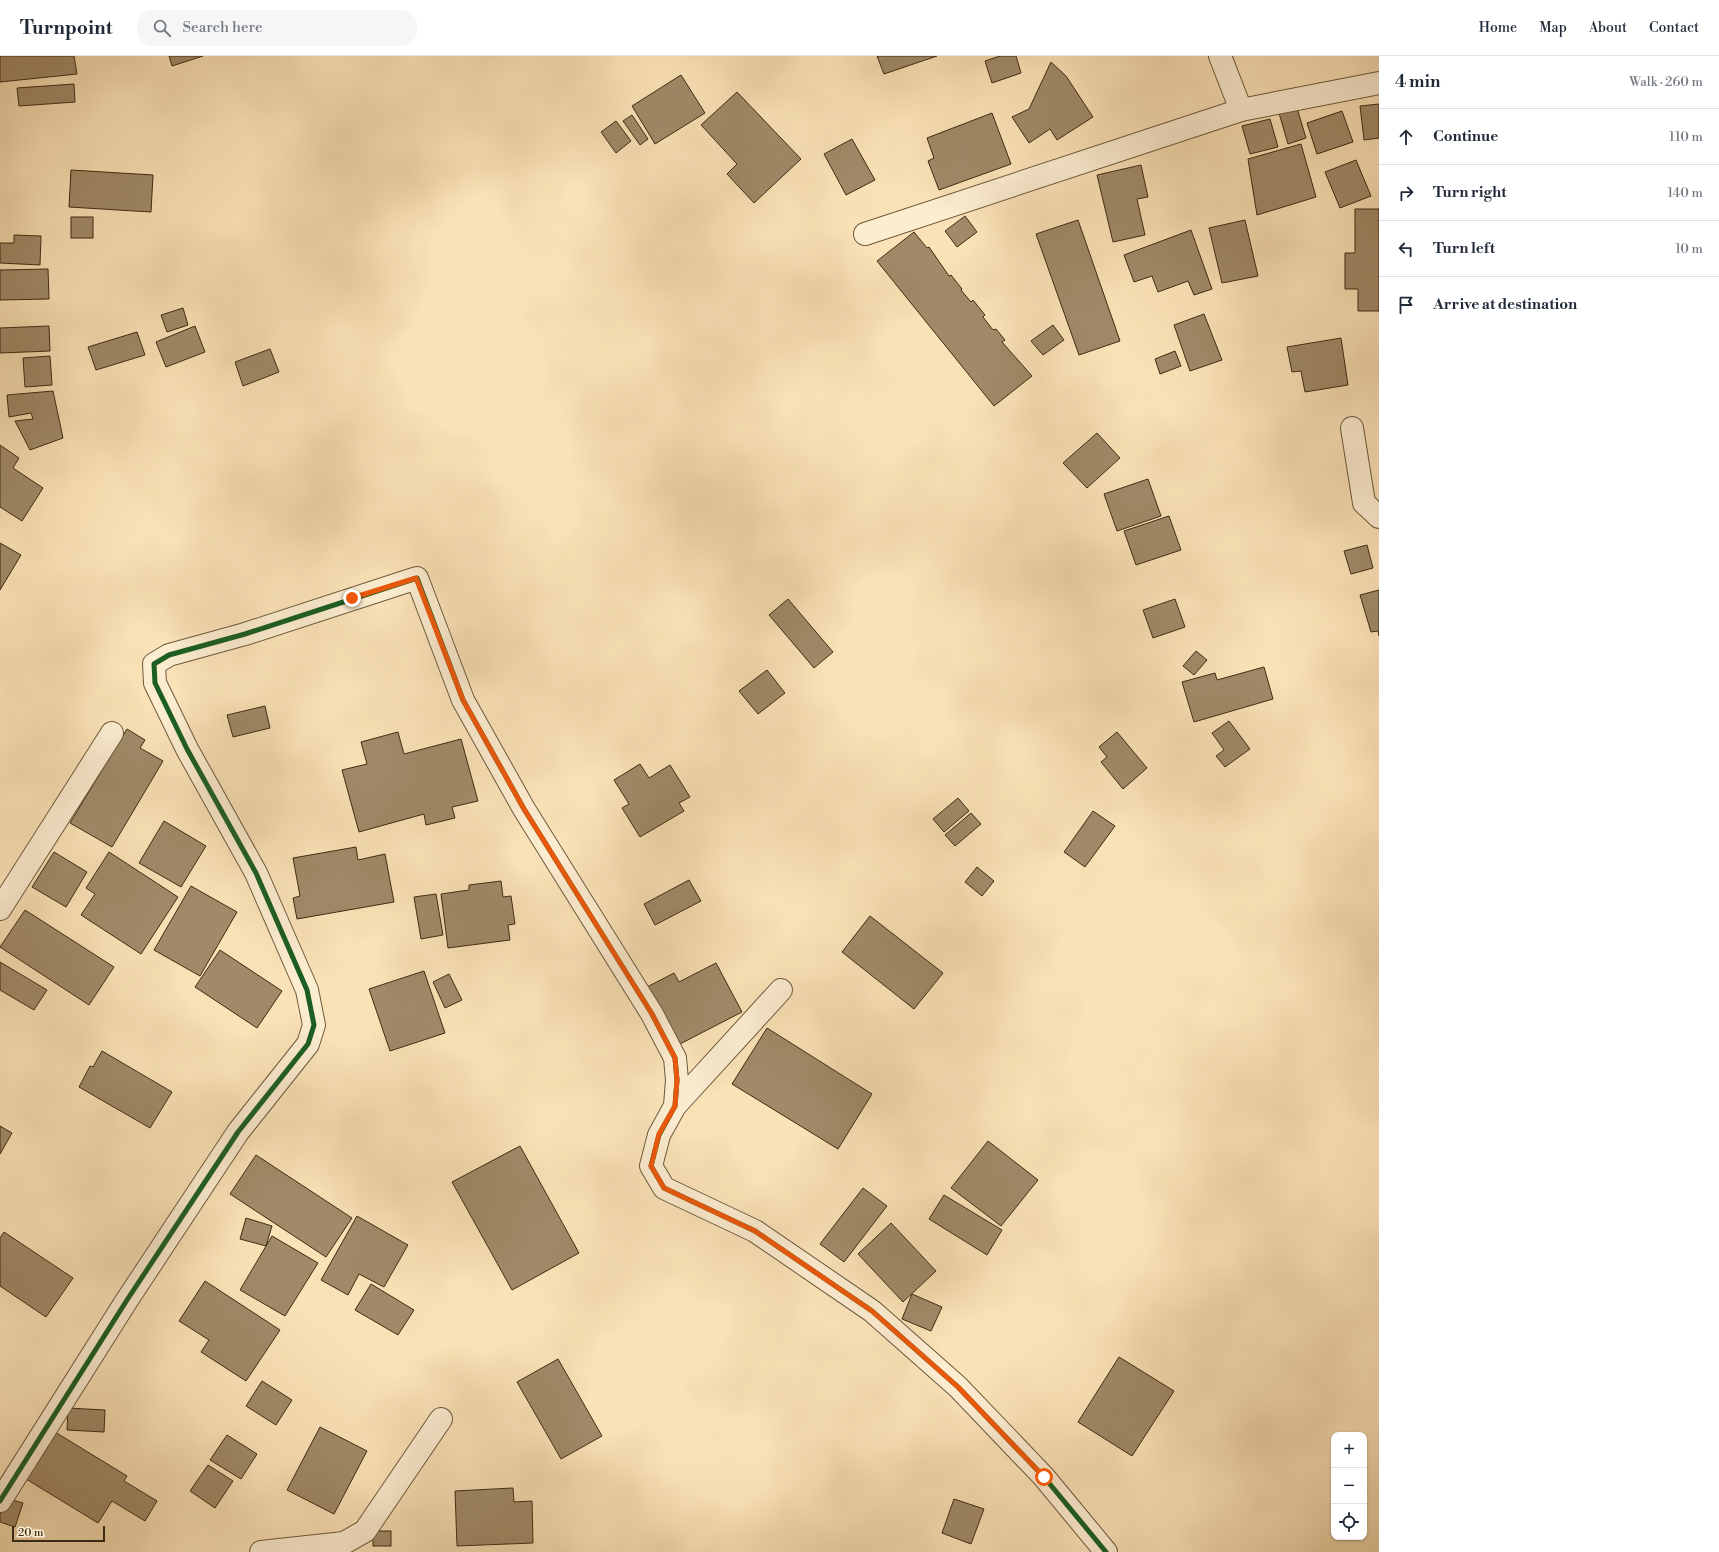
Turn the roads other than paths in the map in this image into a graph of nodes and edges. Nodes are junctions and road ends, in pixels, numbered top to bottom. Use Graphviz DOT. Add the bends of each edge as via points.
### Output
graph roads {
  1 [pos="1220,56"];
  2 [pos="1379,83"];
  3 [pos="1241,110"];
  4 [pos="865,234"];
  5 [pos="1352,428"];
  6 [pos="1379,516"];
  7 [pos="112,733"];
  8 [pos="0,909"];
  9 [pos="782,990"];
  10 [pos="675,1106"];
  11 [pos="441,1419"];
  12 [pos="0,1501"];
  13 [pos="261,1552"];
  14 [pos="1106,1552"];
  1 -- 3 [label="street"];
  2 -- 3 [label="street"];
  3 -- 4 [label="street"];
  5 -- 6 [label="street" via="1364,503"];
  7 -- 8 [label="street"];
  9 -- 10 [label="street"];
  10 -- 12 [label="street" via="675,1058 652,1014 524,809 463,700 416,578 245,634 169,655 154,664 155,684 187,749 256,873 307,990 314,1025 308,1044 234,1138 127,1300"];
  10 -- 14 [label="street" via="659,1134 651,1166 664,1188 755,1231 872,1311 958,1387 1044,1477"];
  11 -- 13 [label="street" via="365,1531 344,1543"];
}
